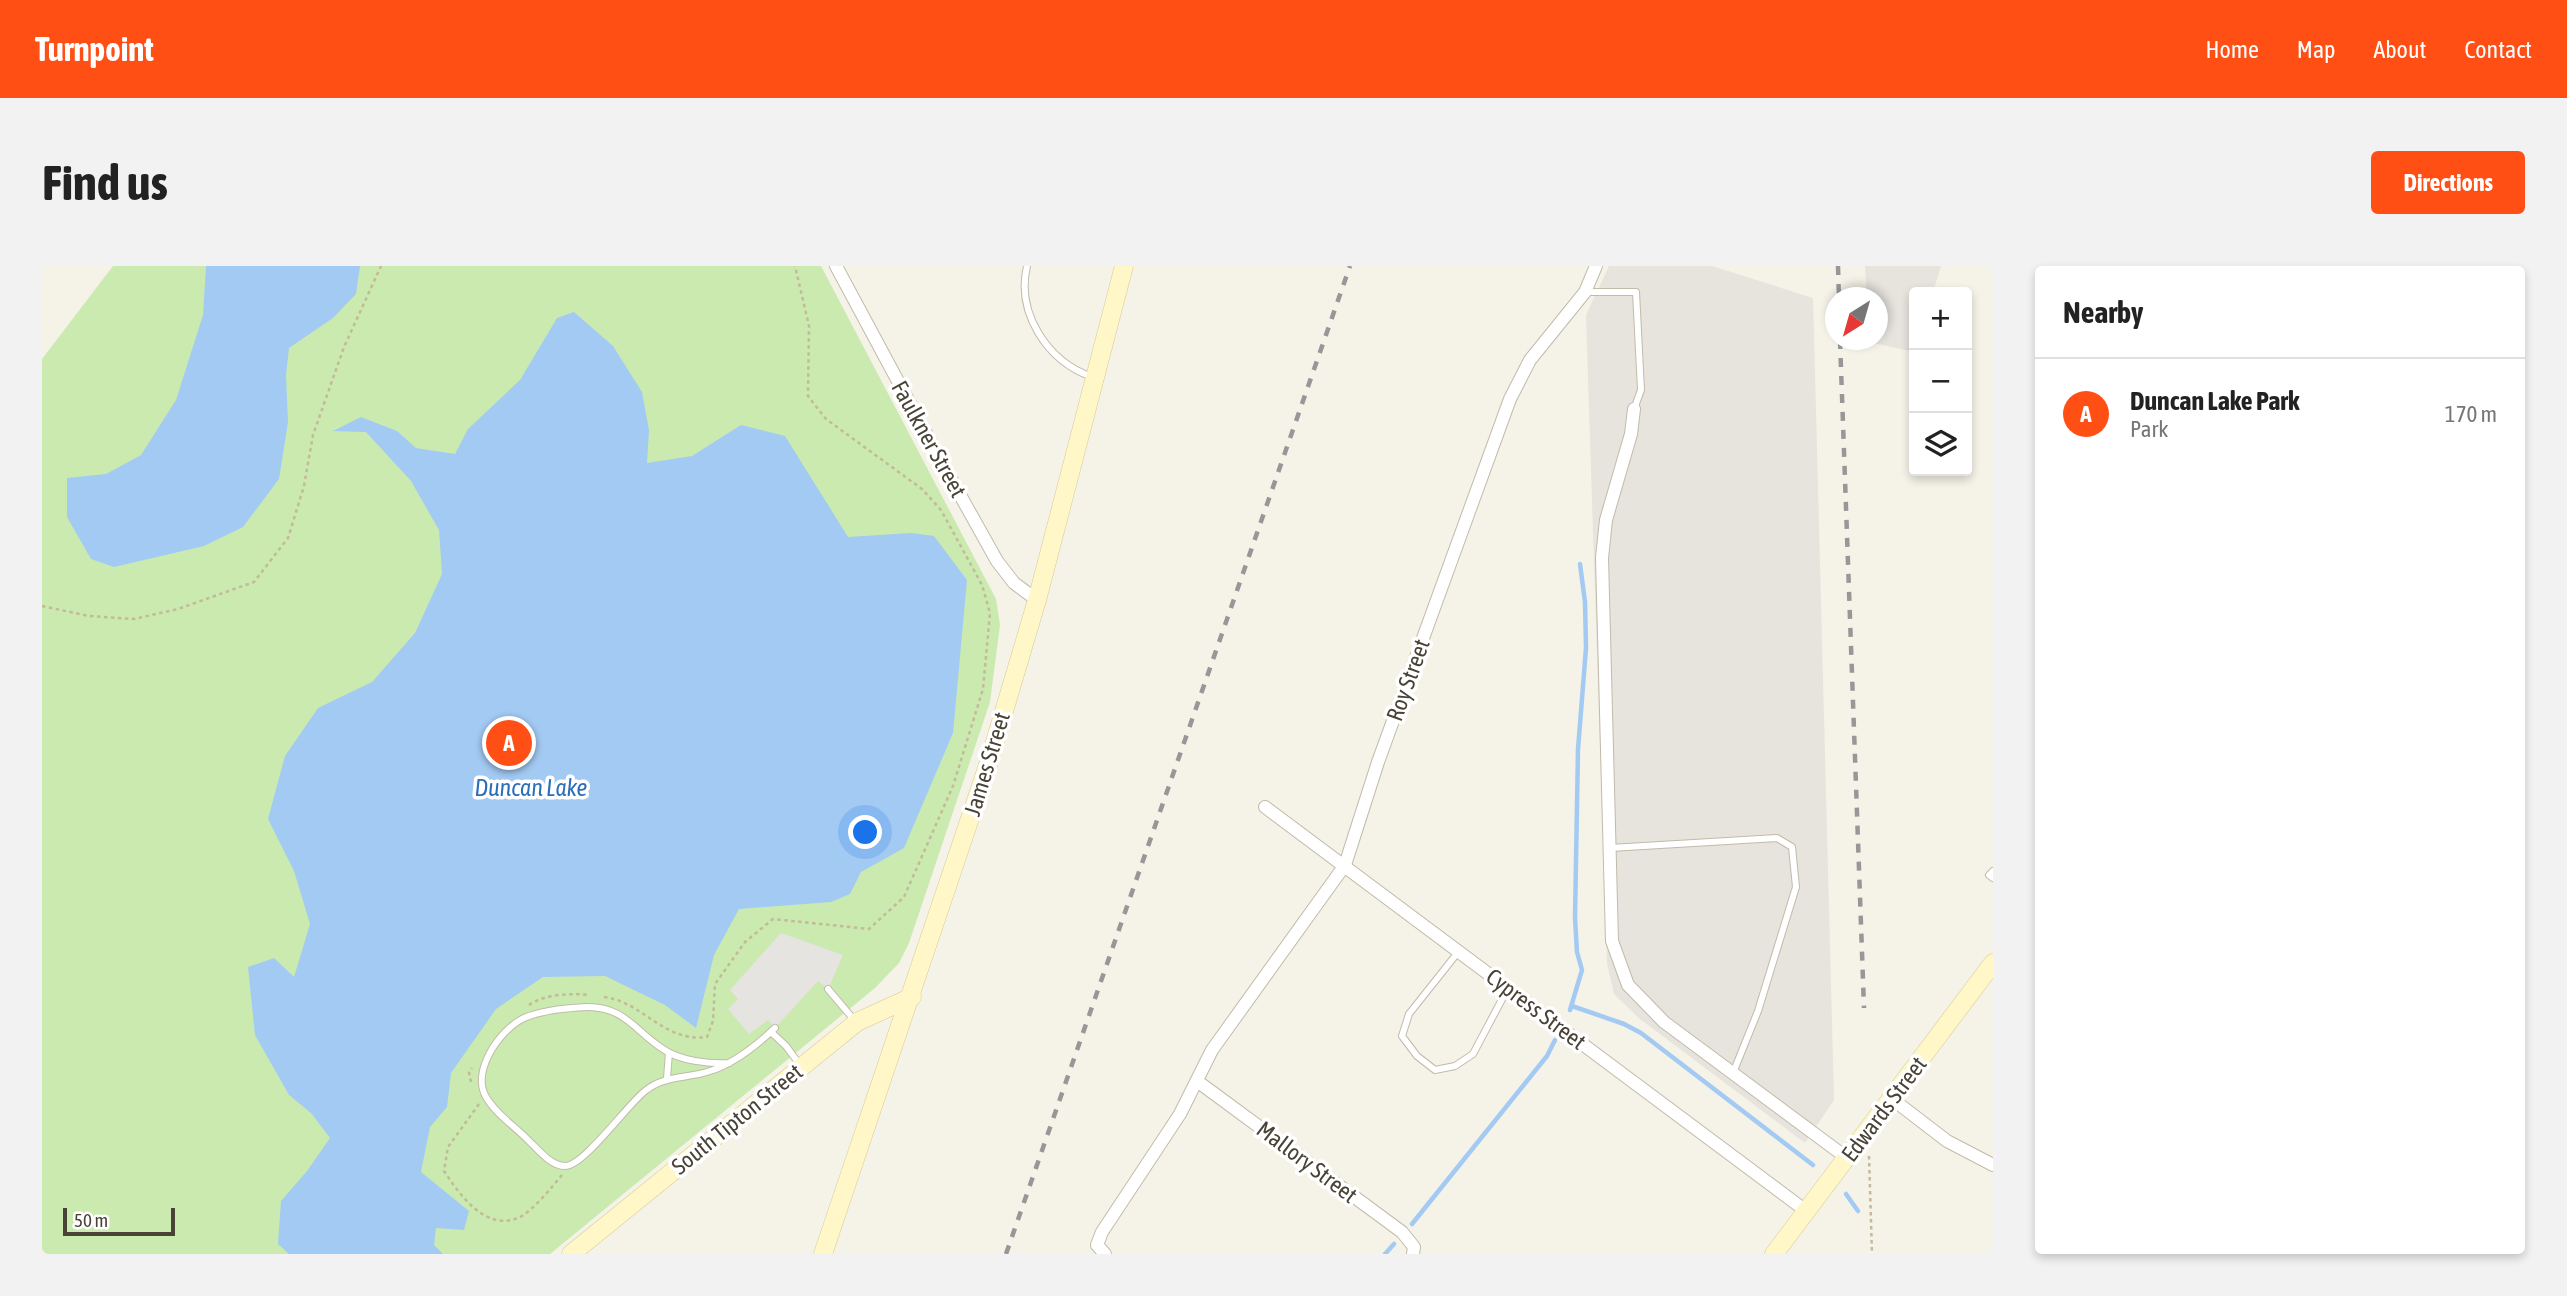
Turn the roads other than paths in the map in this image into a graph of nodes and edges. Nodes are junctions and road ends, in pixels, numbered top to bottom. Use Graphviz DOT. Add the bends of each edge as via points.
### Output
graph roads {
  1 [pos="836,266"];
  2 [pos="1027,266"];
  3 [pos="1124,266"];
  4 [pos="1596,266"];
  5 [pos="1585,292"];
  6 [pos="1096,379"];
  7 [pos="1634,409"];
  8 [pos="1037,600"];
  9 [pos="1265,807"];
  10 [pos="1610,848"];
  11 [pos="1345,866"];
  12 [pos="1993,871"];
  13 [pos="1993,878"];
  14 [pos="1459,951"];
  15 [pos="1993,963"];
  16 [pos="1508,988"];
  17 [pos="828,989"];
  18 [pos="912,997"];
  19 [pos="857,1022"];
  20 [pos="669,1053"];
  21 [pos="729,1063"];
  22 [pos="802,1067"];
  23 [pos="1733,1073"];
  24 [pos="667,1078"];
  25 [pos="1197,1081"];
  26 [pos="1891,1098"];
  27 [pos="1847,1157"];
  28 [pos="1993,1165"];
  29 [pos="1806,1211"];
  30 [pos="1101,1250"];
  31 [pos="1414,1250"];
  32 [pos="571,1254"];
  33 [pos="823,1254"];
  34 [pos="1774,1254"];
  1 -- 8 [label="street, Faulkner Street" via="998,561 1014,583"];
  2 -- 6 [label="lane" via="1024,298 1046,345 1076,372"];
  3 -- 6 [label="street, James Street"];
  4 -- 5 [label="street, Roy Street"];
  5 -- 7 [label="lane" via="1636,292 1641,390"];
  5 -- 11 [label="street, Roy Street" via="1530,360 1510,399 1378,762"];
  6 -- 8 [label="street, James Street"];
  7 -- 10 [label="street" via="1606,520 1602,558"];
  8 -- 18 [label="street, James Street"];
  9 -- 11 [label="street, Cypress Street"];
  10 -- 23 [label="street" via="1612,941 1628,985 1664,1022"];
  10 -- 23 [label="lane" via="1777,838 1792,847 1796,887 1758,1012"];
  11 -- 14 [label="street, Cypress Street"];
  11 -- 25 [label="street, Roy Street" via="1212,1050"];
  12 -- 13 [label="lane" via="1989,875"];
  14 -- 16 [label="street, Cypress Street"];
  14 -- 16 [label="lane" via="1409,1014 1402,1036 1435,1070 1455,1066 1472,1054"];
  15 -- 26 [label="street, Edwards Street"];
  16 -- 29 [label="street, Cypress Street"];
  17 -- 19 [label="lane"];
  18 -- 19 [label="street, South Tipton Street"];
  18 -- 33 [label="street, James Street"];
  19 -- 22 [label="street, South Tipton Street"];
  20 -- 21 [label="lane"];
  20 -- 24 [label="lane"];
  20 -- 24 [label="lane" via="609,1009 543,1013 512,1026 490,1051 481,1082 485,1096 546,1157 563,1167 596,1145 645,1090"];
  21 -- 22 [label="lane" via="773,1030"];
  21 -- 24 [label="lane" via="700,1074"];
  22 -- 32 [label="street, South Tipton Street"];
  23 -- 27 [label="street"];
  25 -- 30 [label="street, Roy Street" via="1181,1114 1111,1217"];
  25 -- 31 [label="street, Mallory Street" via="1402,1232"];
  26 -- 27 [label="street, Edwards Street"];
  26 -- 28 [label="street" via="1947,1141"];
  27 -- 29 [label="street, Edwards Street"];
  29 -- 34 [label="street, Edwards Street"];
}
